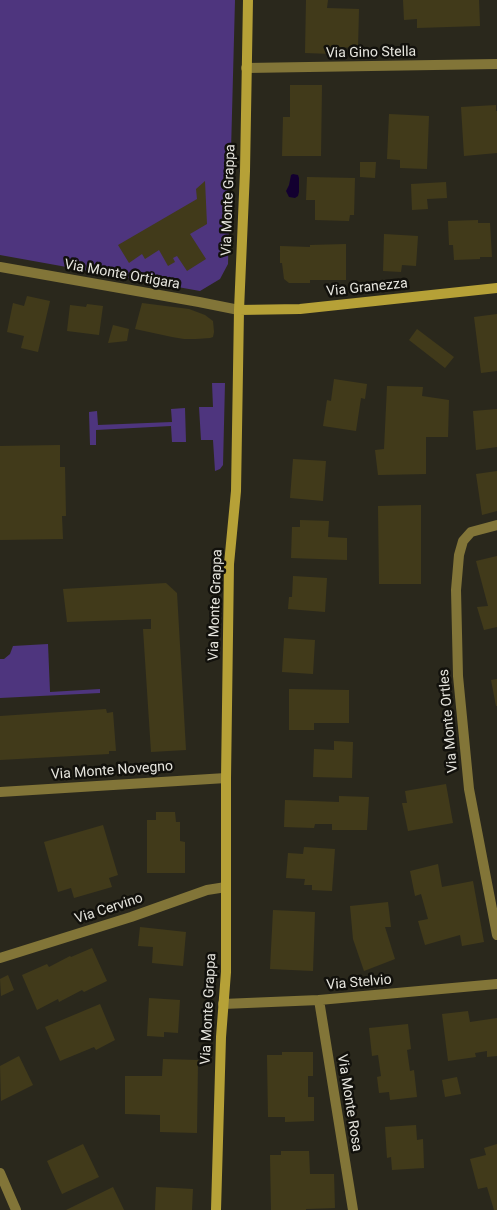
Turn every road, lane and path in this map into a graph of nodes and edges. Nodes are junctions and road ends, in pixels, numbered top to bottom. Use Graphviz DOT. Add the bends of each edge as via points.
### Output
graph roads {
  1 [pos="248,0"];
  2 [pos="497,64"];
  3 [pos="246,68"];
  4 [pos="0,267"];
  5 [pos="497,288"];
  6 [pos="239,310"];
  7 [pos="497,525"];
  8 [pos="226,778"];
  9 [pos="0,792"];
  10 [pos="226,887"];
  11 [pos="497,935"];
  12 [pos="0,958"];
  13 [pos="497,984"];
  14 [pos="319,1000"];
  15 [pos="223,1004"];
  16 [pos="0,1173"];
  17 [pos="16,1210"];
  18 [pos="216,1210"];
  19 [pos="353,1210"];
  1 -- 3 [label="main road, Via Monte Grappa"];
  2 -- 3 [label="street, Via Gino Stella"];
  3 -- 6 [label="main road, Via Monte Grappa"];
  4 -- 6 [label="street, Via Monte Ortigara"];
  5 -- 6 [label="main road, Via Granezza" via="300,309"];
  6 -- 8 [label="main road, Via Monte Grappa" via="236,491 229,564"];
  7 -- 11 [label="street, Via Monte Ortles" via="471,532 463,541 458,555 456,590 458,676 469,789"];
  8 -- 9 [label="street, Via Monte Novegno"];
  8 -- 10 [label="main road, Via Monte Grappa"];
  10 -- 12 [label="street, Via Cervino" via="207,890 131,918"];
  10 -- 15 [label="main road, Via Monte Grappa"];
  13 -- 14 [label="street, Via Stelvio"];
  14 -- 15 [label="street, Via Stelvio"];
  14 -- 19 [label="street, Via Monte Rosa"];
  15 -- 18 [label="main road, Via Monte Grappa"];
  16 -- 17 [label="street"];
}
